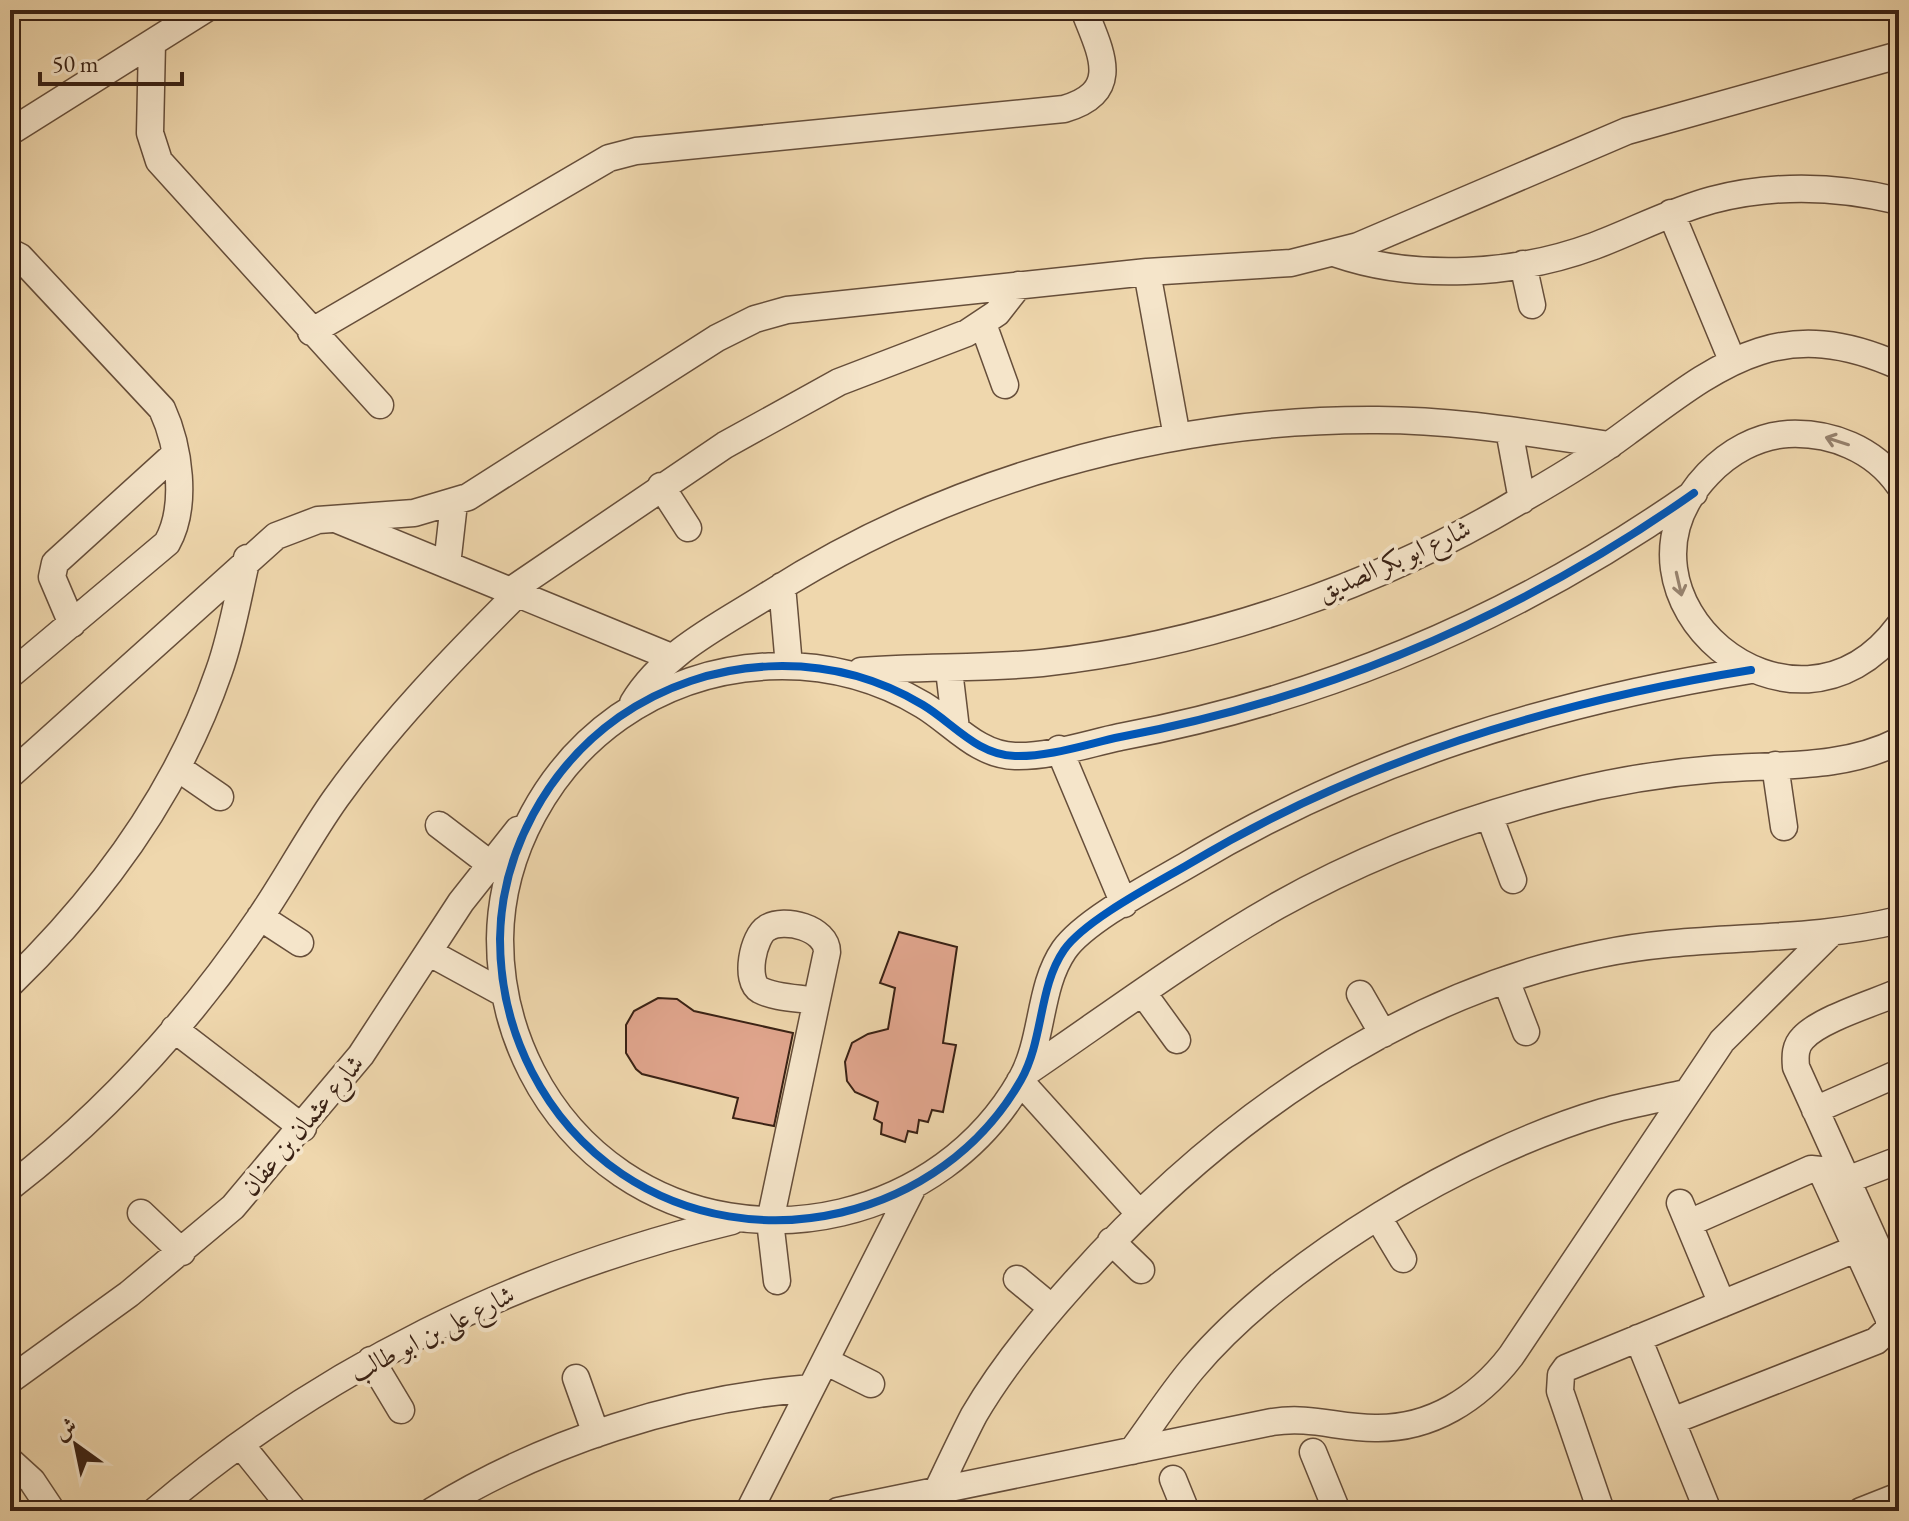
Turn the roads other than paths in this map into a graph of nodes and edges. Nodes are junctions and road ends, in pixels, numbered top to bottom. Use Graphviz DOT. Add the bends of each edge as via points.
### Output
graph roads {
  1 [pos="204,10"];
  2 [pos="1084,10"];
  3 [pos="152,43"];
  4 [pos="1899,55"];
  5 [pos="10,132"];
  6 [pos="1899,201"];
  7 [pos="1671,213"];
  8 [pos="10,252"];
  9 [pos="1337,254"];
  10 [pos="1523,264"];
  11 [pos="1147,272"];
  12 [pos="1019,285"];
  13 [pos="1532,305"];
  14 [pos="983,324"];
  15 [pos="311,332"];
  16 [pos="1732,360"];
  17 [pos="1899,366"];
  18 [pos="1005,385"];
  19 [pos="380,405"];
  20 [pos="1509,430"];
  21 [pos="1177,437"];
  22 [pos="1610,445"];
  23 [pos="175,454"];
  24 [pos="1899,485"];
  25 [pos="661,486"];
  26 [pos="1694,493"];
  27 [pos="1522,500"];
  28 [pos="454,503"];
  29 [pos="332,517"];
  30 [pos="688,528"];
  31 [pos="248,558"];
  32 [pos="447,565"];
  33 [pos="782,586"];
  34 [pos="514,592"];
  35 [pos="72,624"];
  36 [pos="1899,626"];
  37 [pos="671,657"];
  38 [pos="789,666"];
  39 [pos="949,670"];
  40 [pos="1751,670"];
  41 [pos="845,673"];
  42 [pos="10,675"];
  43 [pos="628,710"];
  44 [pos="956,729"];
  45 [pos="1899,741"];
  46 [pos="1059,749"];
  47 [pos="1775,765"];
  48 [pos="178,768"];
  49 [pos="10,775"];
  50 [pos="220,797"];
  51 [pos="533,813"];
  52 [pos="1489,815"];
  53 [pos="439,825"];
  54 [pos="1784,827"];
  55 [pos="490,864"];
  56 [pos="1513,880"];
  57 [pos="1124,904"];
  58 [pos="260,917"];
  59 [pos="1899,920"];
  60 [pos="1832,932"];
  61 [pos="300,943"];
  62 [pos="430,953"];
  63 [pos="1506,980"];
  64 [pos="10,984"];
  65 [pos="1899,992"];
  66 [pos="1143,993"];
  67 [pos="505,994"];
  68 [pos="1360,994"];
  69 [pos="816,1001"];
  70 [pos="174,1029"];
  71 [pos="1526,1032"];
  72 [pos="1383,1034"];
  73 [pos="1177,1040"];
  74 [pos="1899,1073"];
  75 [pos="1022,1078"];
  76 [pos="1686,1093"];
  77 [pos="1815,1110"];
  78 [pos="303,1128"];
  79 [pos="1899,1160"];
  80 [pos="1847,1180"];
  81 [pos="914,1185"];
  82 [pos="10,1187"];
  83 [pos="141,1213"];
  84 [pos="1139,1213"];
  85 [pos="740,1219"];
  86 [pos="1379,1219"];
  87 [pos="770,1221"];
  88 [pos="1111,1241"];
  89 [pos="1879,1249"];
  90 [pos="182,1252"];
  91 [pos="1403,1259"];
  92 [pos="1141,1270"];
  93 [pos="1017,1279"];
  94 [pos="777,1281"];
  95 [pos="1899,1295"];
  96 [pos="1722,1304"];
  97 [pos="1052,1308"];
  98 [pos="1638,1338"];
  99 [pos="371,1360"];
  100 [pos="825,1361"];
  101 [pos="576,1378"];
  102 [pos="10,1380"];
  103 [pos="871,1384"];
  104 [pos="811,1388"];
  105 [pos="401,1410"];
  106 [pos="1672,1421"];
  107 [pos="596,1434"];
  108 [pos="241,1445"];
  109 [pos="1132,1451"];
  110 [pos="1313,1452"];
  111 [pos="10,1461"];
  112 [pos="1173,1479"];
  113 [pos="937,1491"];
  114 [pos="1899,1496"];
  115 [pos="52,1511"];
  116 [pos="155,1511"];
  117 [pos="294,1511"];
  118 [pos="432,1511"];
  119 [pos="749,1511"];
  120 [pos="838,1511"];
  121 [pos="1186,1511"];
  122 [pos="1337,1511"];
  123 [pos="1601,1511"];
  124 [pos="1708,1511"];
  125 [pos="1861,1511"];
  1 -- 3 [label="street"];
  2 -- 15 [label="street" via="1104,67 1099,88 1084,103 609,158"];
  3 -- 5 [label="street"];
  3 -- 15 [label="street" via="150,133 159,161"];
  4 -- 9 [label="street" via="1593,143"];
  6 -- 7 [label="street" via="1839,191 1778,190 1712,200"];
  7 -- 10 [label="street" via="1591,247"];
  7 -- 16 [label="street"];
  8 -- 23 [label="street" via="162,409"];
  9 -- 10 [label="street" via="1380,267 1422,271"];
  9 -- 11 [label="street" via="1291,263"];
  10 -- 13 [label="street"];
  11 -- 12 [label="street"];
  11 -- 21 [label="street"];
  12 -- 14 [label="street"];
  12 -- 28 [label="street" via="787,310 755,319"];
  14 -- 18 [label="street"];
  14 -- 25 [label="street" via="818,392"];
  15 -- 19 [label="street"];
  16 -- 17 [label="street, شارع ابو بكر الصديق" via="1776,347 1826,345"];
  16 -- 22 [label="street, شارع ابو بكر الصديق"];
  20 -- 21 [label="street" via="1359,420 1270,424"];
  20 -- 22 [label="street"];
  20 -- 27 [label="street"];
  21 -- 33 [label="street" via="1008,481 869,539"];
  22 -- 27 [label="street, شارع ابو بكر الصديق"];
  23 -- 35 [label="street" via="178,515 167,543"];
  23 -- 35 [label="street" via="55,563 52,577"];
  24 -- 26 [label="street, one-way" via="1853,446 1800,434 1764,438 1739,449"];
  25 -- 30 [label="street"];
  25 -- 34 [label="street"];
  26 -- 40 [label="street, one-way" via="1676,547 1684,604 1711,643"];
  26 -- 46 [label="street" via="1553,583 1401,655 1222,715"];
  27 -- 39 [label="street, شارع ابو بكر الصديق" via="1392,566 1220,627 1102,655"];
  28 -- 29 [label="street" via="414,513"];
  28 -- 32 [label="street"];
  29 -- 31 [label="street" via="292,528"];
  29 -- 32 [label="street"];
  31 -- 48 [label="street" via="220,668"];
  31 -- 49 [label="street"];
  32 -- 34 [label="street"];
  33 -- 37 [label="street"];
  33 -- 38 [label="street"];
  34 -- 37 [label="street"];
  34 -- 58 [label="street" via="344,788"];
  35 -- 42 [label="street"];
  36 -- 40 [label="street" via="1862,662 1826,676 1788,679"];
  37 -- 43 [label="street"];
  38 -- 41 [label="street"];
  38 -- 43 [label="street" via="705,676"];
  39 -- 41 [label="street, شارع ابو بكر الصديق"];
  39 -- 44 [label="street"];
  40 -- 57 [label="street" via="1555,709 1429,749 1272,818"];
  41 -- 44 [label="street" via="898,691"];
  43 -- 51 [label="street" via="584,745"];
  44 -- 46 [label="street" via="980,747 1005,755"];
  45 -- 47 [label="street" via="1840,761"];
  46 -- 57 [label="street"];
  47 -- 52 [label="street" via="1610,784"];
  47 -- 54 [label="street"];
  48 -- 50 [label="street"];
  48 -- 64 [label="street" via="98,890"];
  51 -- 55 [label="street, شارع عثمان بن عفان"];
  51 -- 67 [label="street" via="505,892 500,949"];
  52 -- 56 [label="street"];
  52 -- 66 [label="street" via="1322,882 1234,931"];
  53 -- 55 [label="street"];
  55 -- 62 [label="street, شارع عثمان بن عفان"];
  57 -- 75 [label="street" via="1080,932 1062,953 1050,979 1036,1048"];
  58 -- 61 [label="street"];
  58 -- 70 [label="street"];
  59 -- 60 [label="street"];
  60 -- 63 [label="street" via="1646,945"];
  60 -- 76 [label="street" via="1722,1041"];
  62 -- 67 [label="street"];
  62 -- 78 [label="street, شارع عثمان بن عفان" via="361,1055"];
  63 -- 71 [label="street"];
  63 -- 72 [label="street"];
  65 -- 77 [label="street" via="1813,1030 1798,1045 1796,1067"];
  66 -- 73 [label="street"];
  66 -- 75 [label="street"];
  67 -- 85 [label="street" via="514,1032 537,1083 590,1149 660,1195"];
  68 -- 72 [label="street"];
  69 -- 87 [label="street"];
  70 -- 78 [label="street"];
  70 -- 82 [label="street" via="96,1112"];
  72 -- 84 [label="street" via="1249,1119"];
  74 -- 77 [label="street"];
  75 -- 81 [label="street" via="974,1142"];
  75 -- 84 [label="street"];
  76 -- 86 [label="street" via="1604,1112 1529,1140"];
  76 -- 109 [label="street" via="1511,1356 1467,1401 1432,1418 1394,1427 1290,1419"];
  77 -- 80 [label="street"];
  78 -- 90 [label="street, شارع عثمان بن عفان" via="233,1207"];
  79 -- 80 [label="street"];
  80 -- 89 [label="street"];
  81 -- 87 [label="street" via="852,1211"];
  81 -- 100 [label="street"];
  83 -- 90 [label="street"];
  84 -- 88 [label="street"];
  85 -- 87 [label="street"];
  85 -- 99 [label="street, شارع على بن ابو طالب" via="570,1268"];
  86 -- 91 [label="street"];
  86 -- 109 [label="street" via="1308,1266 1230,1330 1193,1368"];
  87 -- 94 [label="street"];
  88 -- 92 [label="street"];
  88 -- 97 [label="street"];
  89 -- 95 [label="street"];
  89 -- 96 [label="street"];
  89 -- 96 [label="street" via="1817,1169 1684,1213"];
  89 -- 106 [label="street" via="1889,1319 1884,1336"];
  90 -- 102 [label="street, شارع عثمان بن عفان"];
  93 -- 97 [label="street"];
  96 -- 98 [label="street"];
  97 -- 113 [label="street" via="975,1415"];
  98 -- 106 [label="street"];
  98 -- 123 [label="street" via="1566,1368 1559,1383"];
  99 -- 105 [label="street"];
  99 -- 108 [label="street, شارع على بن ابو طالب"];
  100 -- 103 [label="street"];
  100 -- 104 [label="street"];
  101 -- 107 [label="street"];
  104 -- 107 [label="street" via="712,1401"];
  104 -- 119 [label="street"];
  106 -- 124 [label="street"];
  107 -- 118 [label="street" via="528,1461"];
  108 -- 116 [label="street, شارع على بن ابو طالب"];
  108 -- 117 [label="street"];
  109 -- 113 [label="street"];
  110 -- 122 [label="street"];
  111 -- 115 [label="street"];
  112 -- 121 [label="street"];
  113 -- 120 [label="street"];
  114 -- 125 [label="street"];
}
